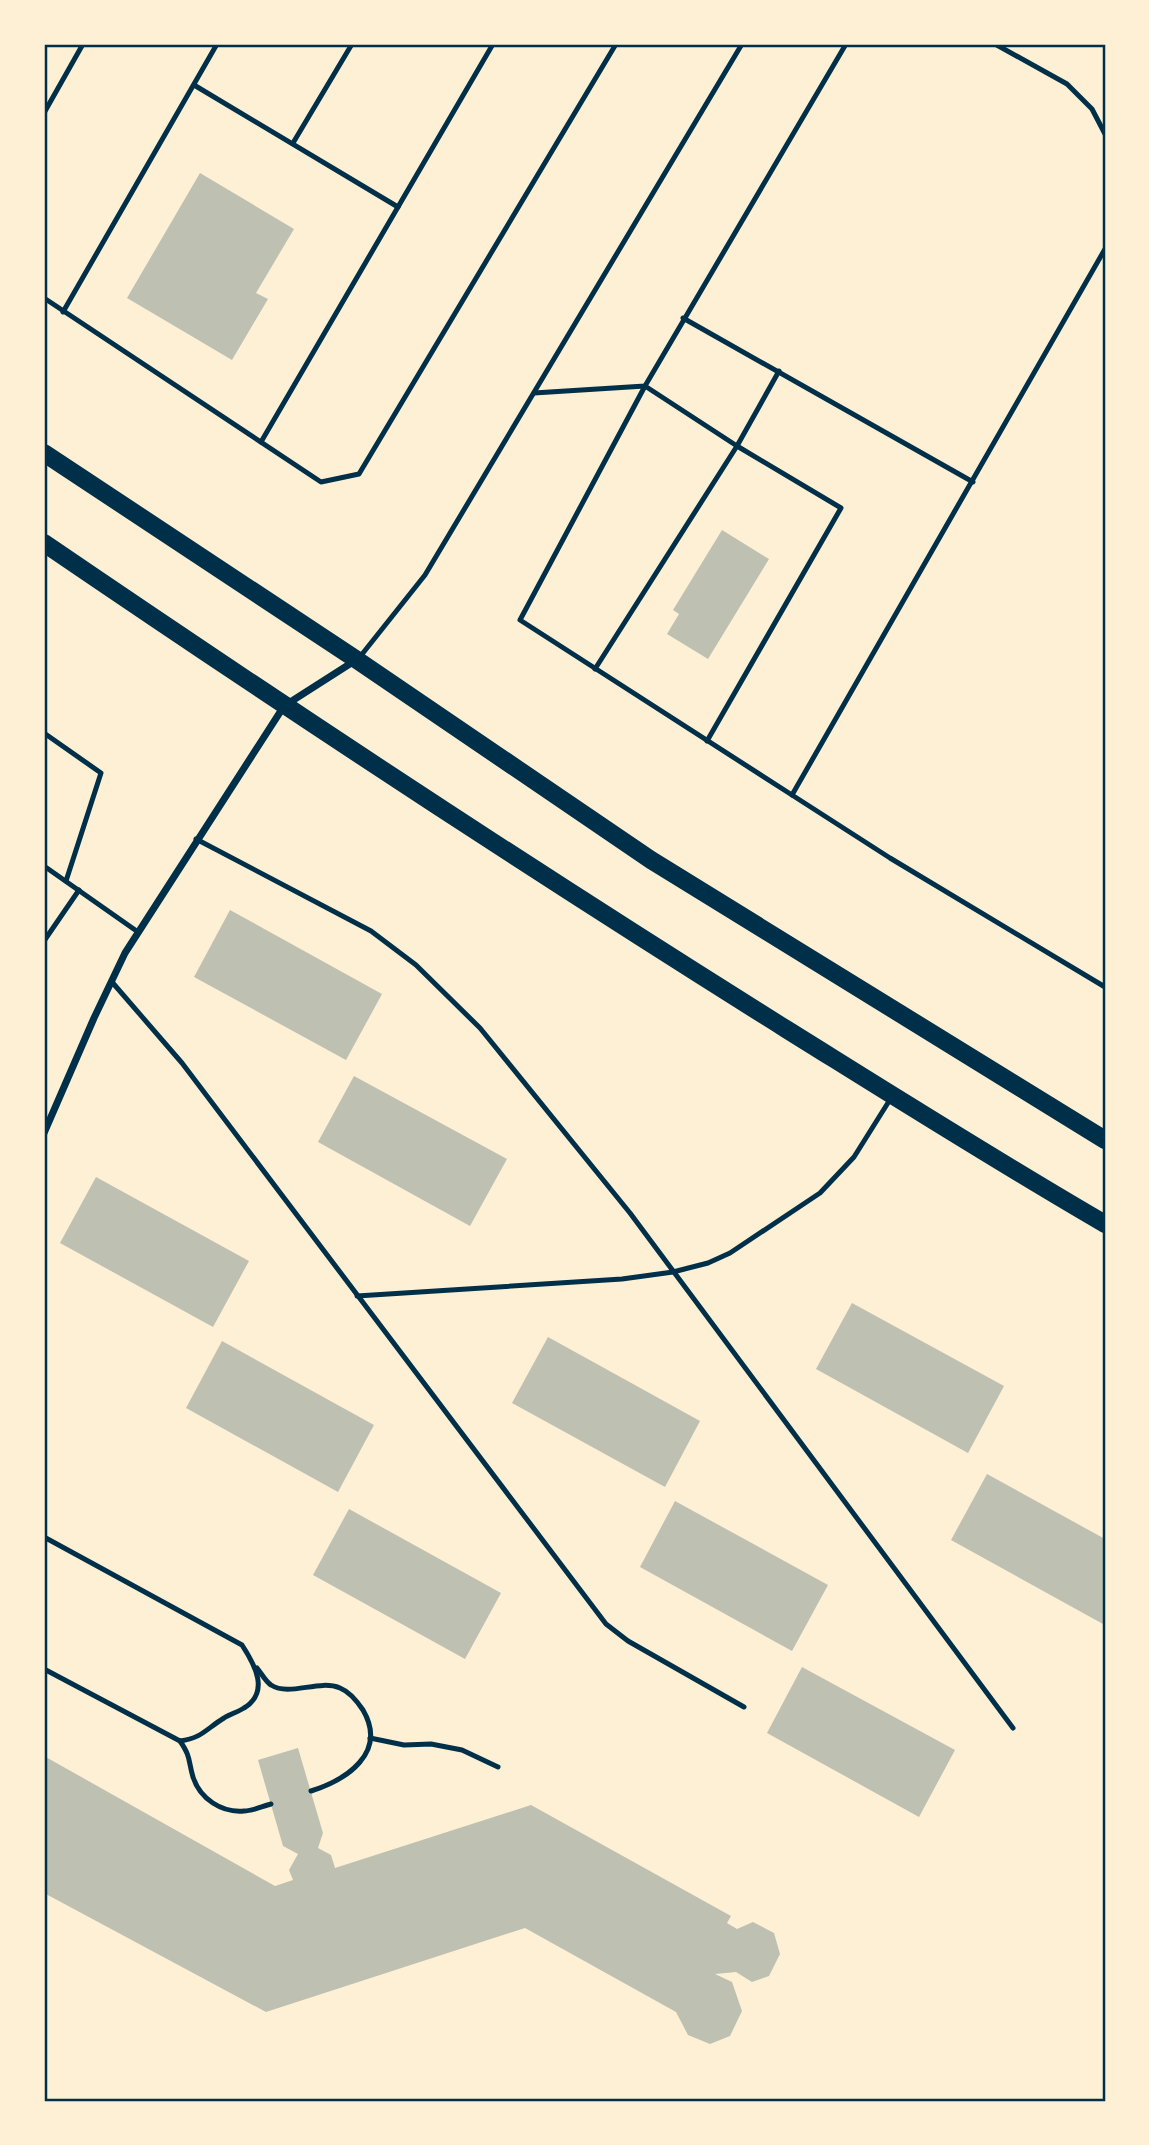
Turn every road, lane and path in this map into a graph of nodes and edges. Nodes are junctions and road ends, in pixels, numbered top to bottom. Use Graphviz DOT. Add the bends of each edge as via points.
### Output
graph roads {
  1 [pos="83,44"];
  2 [pos="217,44"];
  3 [pos="352,44"];
  4 [pos="493,44"];
  5 [pos="616,44"];
  6 [pos="742,44"];
  7 [pos="846,44"];
  8 [pos="995,44"];
  9 [pos="194,85"];
  10 [pos="44,113"];
  11 [pos="1105,134"];
  12 [pos="293,143"];
  13 [pos="398,207"];
  14 [pos="1105,249"];
  15 [pos="44,298"];
  16 [pos="63,312"];
  17 [pos="683,318"];
  18 [pos="779,371"];
  19 [pos="645,386"];
  20 [pos="534,393"];
  21 [pos="261,442"];
  22 [pos="737,446"];
  23 [pos="44,453"];
  24 [pos="974,482"];
  25 [pos="44,543"];
  26 [pos="357,660"];
  27 [pos="595,669"];
  28 [pos="284,706"];
  29 [pos="44,733"];
  30 [pos="707,741"];
  31 [pos="792,795"];
  32 [pos="196,839"];
  33 [pos="44,866"];
  34 [pos="66,881"];
  35 [pos="79,891"];
  36 [pos="138,932"];
  37 [pos="44,941"];
  38 [pos="111,982"];
  39 [pos="1105,987"];
  40 [pos="893,1096"];
  41 [pos="44,1133"];
  42 [pos="1105,1140"];
  43 [pos="1105,1224"];
  44 [pos="673,1272"];
  45 [pos="357,1296"];
  46 [pos="44,1537"];
  47 [pos="255,1666"];
  48 [pos="44,1669"];
  49 [pos="744,1707"];
  50 [pos="1013,1728"];
  51 [pos="370,1738"];
  52 [pos="180,1741"];
  53 [pos="498,1767"];
  54 [pos="311,1791"];
  55 [pos="271,1804"];
  1 -- 10 [label="lane"];
  2 -- 9 [label="lane"];
  3 -- 12 [label="lane"];
  4 -- 13 [label="lane"];
  5 -- 21 [label="lane" via="359,474 320,482"];
  6 -- 20 [label="lane"];
  7 -- 17 [label="lane"];
  8 -- 11 [label="lane" via="1067,84 1093,109"];
  9 -- 12 [label="lane"];
  9 -- 16 [label="lane"];
  12 -- 13 [label="lane"];
  13 -- 21 [label="lane"];
  14 -- 24 [label="lane"];
  15 -- 16 [label="lane"];
  16 -- 21 [label="lane"];
  17 -- 18 [label="lane"];
  17 -- 19 [label="lane"];
  18 -- 22 [label="lane"];
  18 -- 24 [label="lane"];
  19 -- 20 [label="lane"];
  19 -- 22 [label="lane"];
  19 -- 27 [label="lane" via="520,620"];
  20 -- 26 [label="lane" via="425,575"];
  22 -- 27 [label="lane"];
  22 -- 30 [label="lane" via="841,508"];
  23 -- 26 [label="main road"];
  24 -- 31 [label="lane"];
  25 -- 28 [label="main road"];
  26 -- 28 [label="street"];
  26 -- 42 [label="main road" via="651,860"];
  27 -- 30 [label="lane"];
  28 -- 32 [label="street"];
  28 -- 40 [label="main road" via="602,914"];
  29 -- 34 [label="lane" via="101,774"];
  30 -- 31 [label="lane"];
  31 -- 39 [label="lane"];
  32 -- 36 [label="street"];
  32 -- 44 [label="lane" via="371,931 416,965 480,1028"];
  33 -- 34 [label="lane"];
  34 -- 35 [label="lane"];
  35 -- 36 [label="lane"];
  35 -- 37 [label="lane"];
  36 -- 38 [label="street"];
  38 -- 41 [label="street"];
  38 -- 45 [label="lane" via="182,1063"];
  40 -- 43 [label="main road"];
  40 -- 44 [label="lane" via="855,1157 810,1201 730,1253"];
  44 -- 45 [label="lane"];
  44 -- 50 [label="lane"];
  45 -- 49 [label="lane" via="606,1624"];
  46 -- 47 [label="lane" via="242,1645"];
  47 -- 51 [label="lane" via="271,1685 288,1689 325,1684 343,1689 366,1717"];
  47 -- 52 [label="lane" via="260,1688 254,1700 195,1739"];
  48 -- 52 [label="lane"];
  51 -- 53 [label="lane" via="462,1750"];
  51 -- 54 [label="lane" via="365,1757 352,1772"];
  52 -- 55 [label="lane" via="206,1799 224,1810 245,1811"];
}
